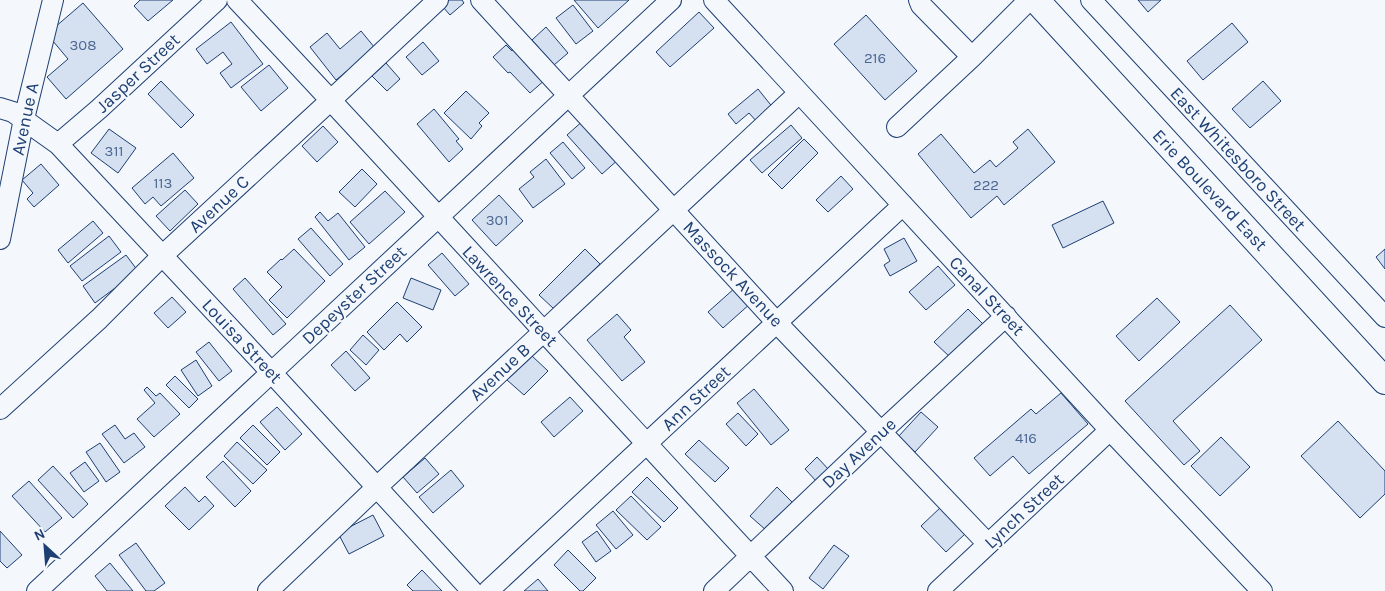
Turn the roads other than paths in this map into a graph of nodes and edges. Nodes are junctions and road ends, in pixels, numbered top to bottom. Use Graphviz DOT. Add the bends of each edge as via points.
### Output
graph roads {
  1 [pos="53,0"];
  2 [pos="217,0"];
  3 [pos="237,0"];
  4 [pos="438,0"];
  5 [pos="481,0"];
  6 [pos="671,0"];
  7 [pos="714,0"];
  8 [pos="919,0"];
  9 [pos="1029,0"];
  10 [pos="1036,0"];
  11 [pos="1091,0"];
  12 [pos="972,57"];
  13 [pos="799,93"];
  14 [pos="569,96"];
  15 [pos="332,100"];
  16 [pos="0,108"];
  17 [pos="24,119"];
  18 [pos="897,127"];
  19 [pos="58,144"];
  20 [pos="903,205"];
  21 [pos="673,210"];
  22 [pos="438,217"];
  23 [pos="0,239"];
  24 [pos="162,255"];
  25 [pos="1006,316"];
  26 [pos="1385,317"];
  27 [pos="777,322"];
  28 [pos="543,332"];
  29 [pos="271,372"];
  30 [pos="1385,381"];
  31 [pos="0,409"];
  32 [pos="1110,430"];
  33 [pos="881,432"];
  34 [pos="646,444"];
  35 [pos="377,487"];
  36 [pos="988,544"];
  37 [pos="751,557"];
  38 [pos="37,591"];
  39 [pos="268,591"];
  40 [pos="472,591"];
  41 [pos="488,591"];
  42 [pos="714,591"];
  43 [pos="783,591"];
  44 [pos="938,591"];
  45 [pos="1262,591"];
  1 -- 17 [label="street, Avenue A"];
  2 -- 19 [label="street, Jasper Street"];
  3 -- 15 [label="street, Lawrence Street"];
  4 -- 15 [label="street, Avenue C"];
  5 -- 14 [label="street, Massock Avenue"];
  6 -- 14 [label="street, Depeyster Street"];
  7 -- 13 [label="street, Canal Street"];
  8 -- 12 [label="street"];
  9 -- 12 [label="street"];
  10 -- 30 [label="main road, Erie Boulevard East"];
  11 -- 26 [label="street, East Whitesboro Street"];
  12 -- 18 [label="street"];
  13 -- 20 [label="street, Canal Street"];
  13 -- 21 [label="street, Avenue B"];
  14 -- 21 [label="street, Massock Avenue"];
  14 -- 22 [label="street, Depeyster Street"];
  15 -- 22 [label="street, Lawrence Street"];
  15 -- 24 [label="street, Avenue C"];
  16 -- 17 [label="street, Louisa Street"];
  17 -- 19 [label="street, Louisa Street"];
  17 -- 23 [label="street, Avenue A"];
  19 -- 24 [label="street, Louisa Street"];
  20 -- 25 [label="street, Canal Street"];
  20 -- 27 [label="street, Ann Street"];
  21 -- 27 [label="street, Massock Avenue"];
  21 -- 28 [label="street, Avenue B"];
  22 -- 28 [label="street, Lawrence Street"];
  22 -- 29 [label="street, Depeyster Street"];
  24 -- 29 [label="street, Louisa Street"];
  24 -- 31 [label="street, Avenue C" via="99,319"];
  25 -- 32 [label="street, Canal Street"];
  25 -- 33 [label="street, Day Avenue"];
  27 -- 33 [label="street, Massock Avenue"];
  27 -- 34 [label="street, Ann Street"];
  28 -- 34 [label="street, Lawrence Street"];
  28 -- 35 [label="street, Avenue B"];
  29 -- 35 [label="street, Louisa Street"];
  29 -- 38 [label="street, Depeyster Street"];
  32 -- 36 [label="street, Lynch Street"];
  32 -- 45 [label="street, Canal Street"];
  33 -- 36 [label="street, Massock Avenue"];
  33 -- 37 [label="street, Day Avenue"];
  34 -- 37 [label="street, Lawrence Street"];
  34 -- 41 [label="street, Ann Street"];
  35 -- 39 [label="street, Avenue B"];
  35 -- 40 [label="street, Louisa Street"];
  36 -- 44 [label="street, Lynch Street"];
  37 -- 42 [label="street, Day Avenue"];
  37 -- 43 [label="street, Lawrence Street"];
}
